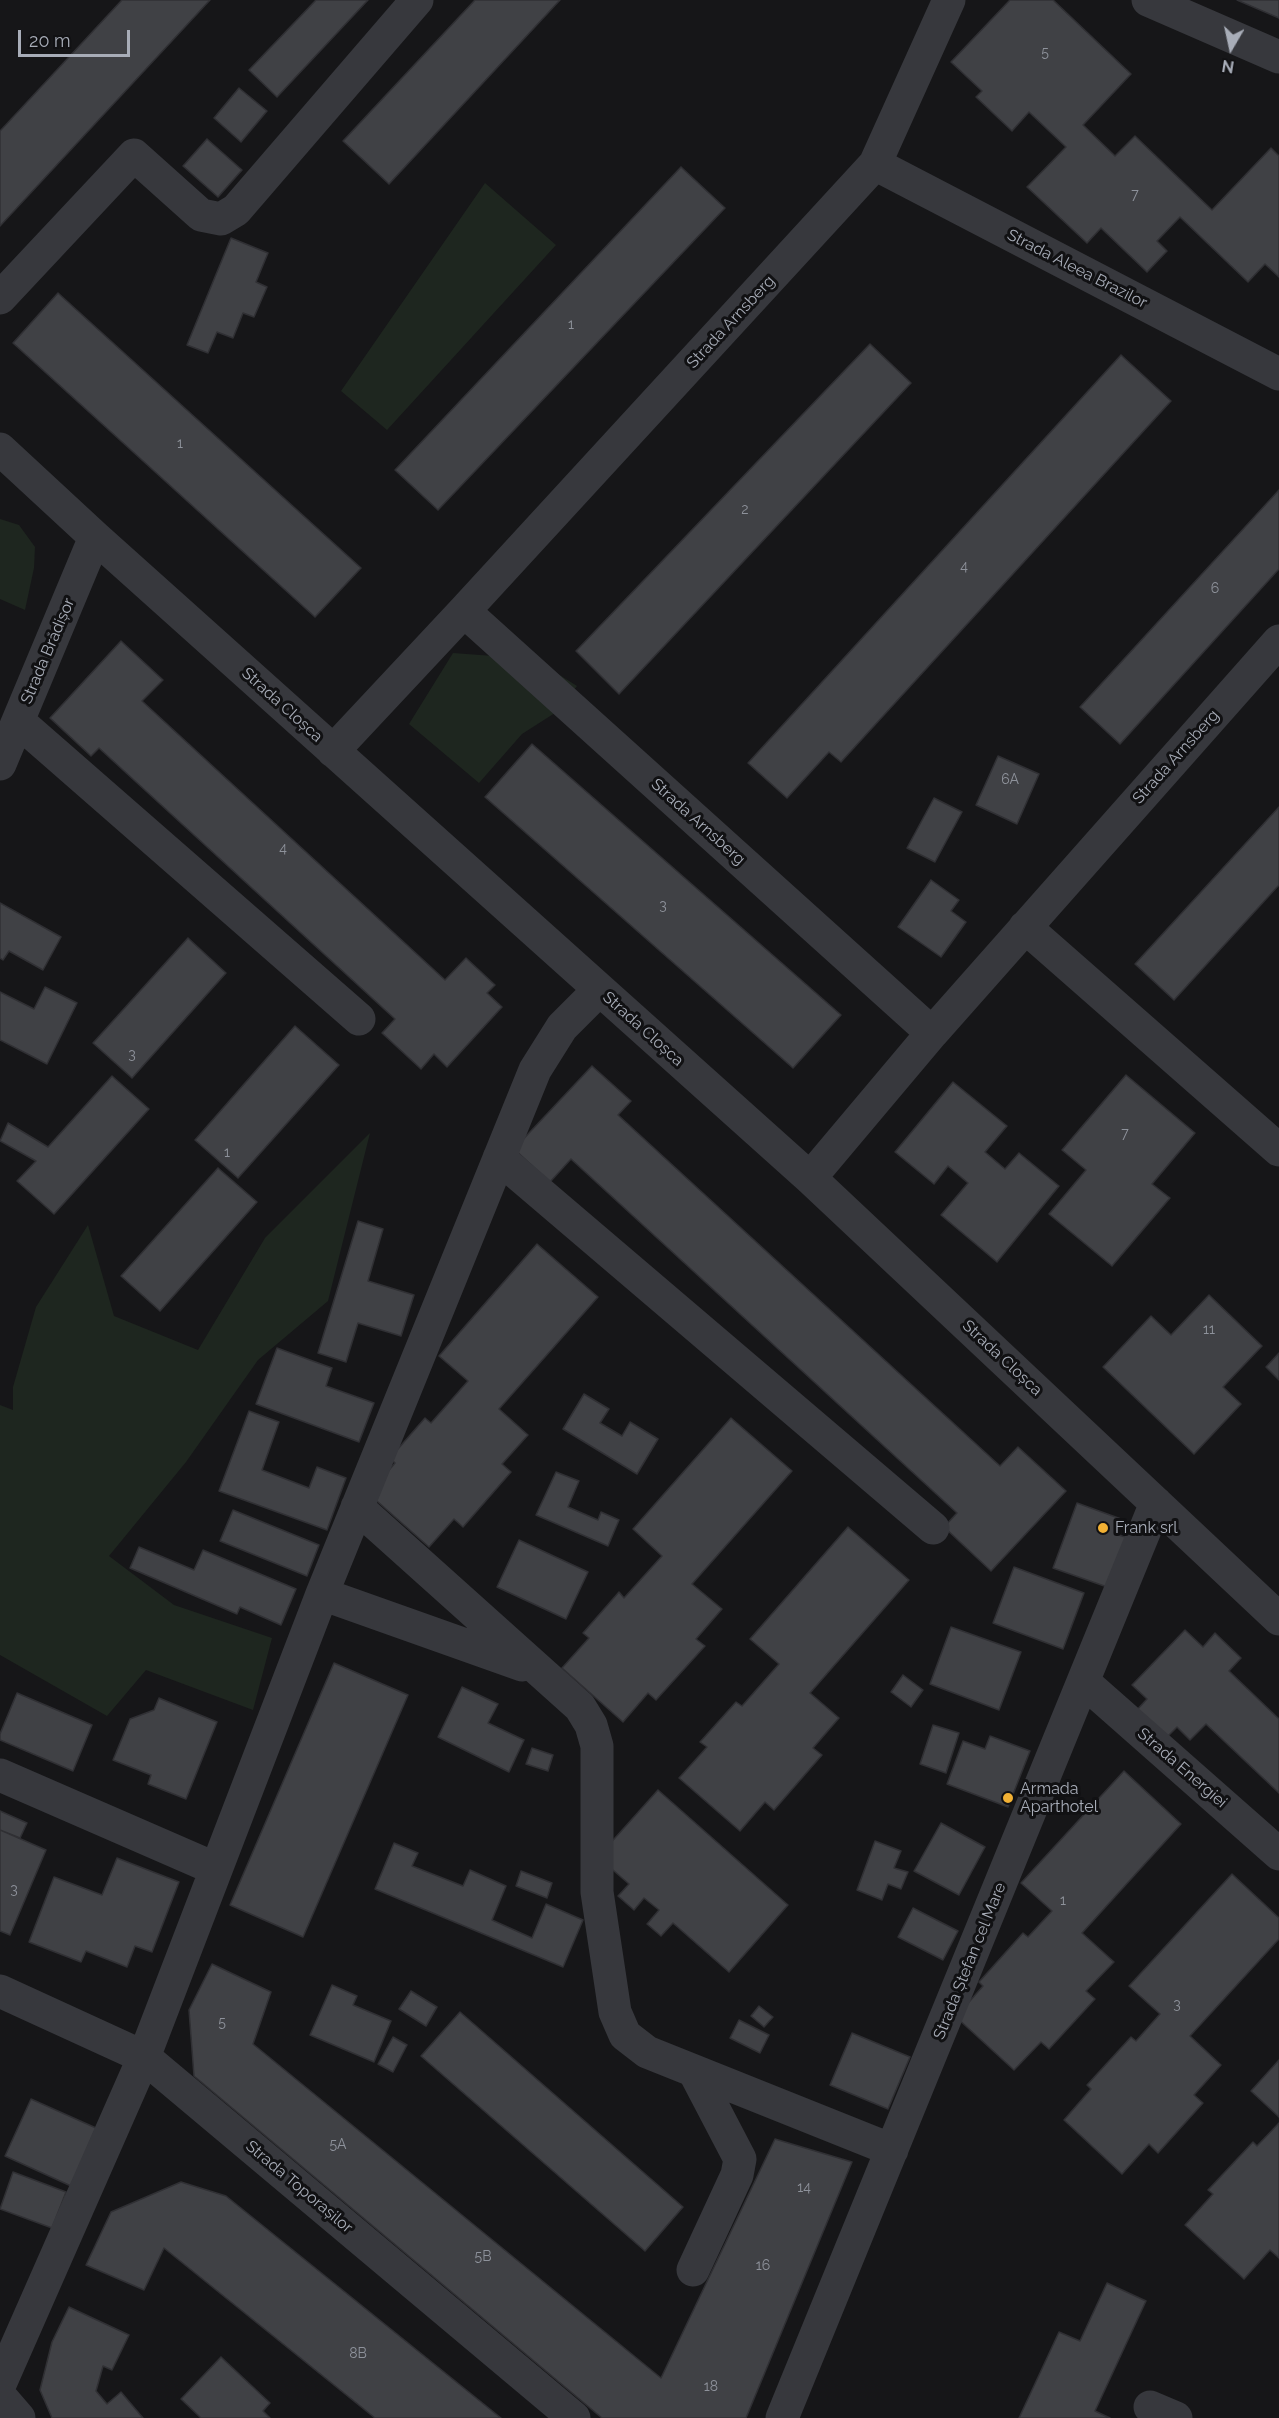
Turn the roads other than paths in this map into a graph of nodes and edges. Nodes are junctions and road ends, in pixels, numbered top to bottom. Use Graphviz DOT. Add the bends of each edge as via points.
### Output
graph roads {
  1 [pos="417,0"];
  2 [pos="949,0"];
  3 [pos="1148,0"];
  4 [pos="1279,57"];
  5 [pos="875,164"];
  6 [pos="0,298"];
  7 [pos="1279,374"];
  8 [pos="0,449"];
  9 [pos="95,537"];
  10 [pos="464,611"];
  11 [pos="1279,641"];
  12 [pos="18,721"];
  13 [pos="333,751"];
  14 [pos="0,764"];
  15 [pos="1025,927"];
  16 [pos="599,990"];
  17 [pos="360,1019"];
  18 [pos="932,1033"];
  19 [pos="1279,1150"];
  20 [pos="499,1158"];
  21 [pos="810,1178"];
  22 [pos="1156,1503"];
  23 [pos="357,1507"];
  24 [pos="933,1528"];
  25 [pos="322,1594"];
  26 [pos="1279,1618"];
  27 [pos="538,1671"];
  28 [pos="1084,1682"];
  29 [pos="0,1775"];
  30 [pos="1279,1854"];
  31 [pos="216,1869"];
  32 [pos="0,1991"];
  33 [pos="144,2057"];
  34 [pos="694,2070"];
  35 [pos="892,2151"];
  36 [pos="693,2270"];
  37 [pos="0,2384"];
  38 [pos="0,2396"];
  39 [pos="19,2418"];
  40 [pos="574,2418"];
  41 [pos="782,2418"];
  1 -- 6 [label="street" via="236,210 221,219 201,215 134,155"];
  2 -- 5 [label="street, Strada Arnsberg"];
  3 -- 4 [label="street"];
  5 -- 7 [label="street, Strada Aleea Brazilor"];
  5 -- 10 [label="street, Strada Arnsberg"];
  8 -- 9 [label="street, Strada Cloșca"];
  9 -- 12 [label="street, Strada Brădișor"];
  9 -- 13 [label="street, Strada Cloșca"];
  10 -- 13 [label="street, Strada Arnsberg"];
  10 -- 18 [label="street, Strada Arnsberg"];
  11 -- 15 [label="street, Strada Arnsberg"];
  12 -- 14 [label="street, Strada Brădișor"];
  12 -- 17 [label="street"];
  13 -- 16 [label="street, Strada Cloșca"];
  15 -- 18 [label="street, Strada Arnsberg"];
  15 -- 19 [label="street"];
  16 -- 20 [label="street" via="562,1027 535,1070"];
  16 -- 21 [label="street, Strada Cloșca"];
  18 -- 21 [label="street, Strada Arnsberg"];
  20 -- 23 [label="street"];
  20 -- 24 [label="street"];
  21 -- 22 [label="street, Strada Cloșca"];
  22 -- 26 [label="street, Strada Cloșca"];
  22 -- 28 [label="street, Strada Ștefan cel Mare"];
  23 -- 25 [label="street"];
  23 -- 27 [label="street"];
  25 -- 27 [label="street"];
  25 -- 31 [label="street"];
  27 -- 34 [label="street" via="580,1707 597,1746 597,1892 615,2012 625,2035 647,2052"];
  28 -- 30 [label="street, Strada Energiei"];
  28 -- 35 [label="street, Strada Ștefan cel Mare"];
  29 -- 31 [label="street"];
  31 -- 33 [label="street"];
  32 -- 33 [label="street, Strada Toporașilor"];
  33 -- 37 [label="street"];
  33 -- 40 [label="street, Strada Toporașilor"];
  34 -- 35 [label="street"];
  34 -- 36 [label="street" via="740,2159 737,2175"];
  35 -- 41 [label="street, Strada Ștefan cel Mare"];
  38 -- 39 [label="street"];
}
